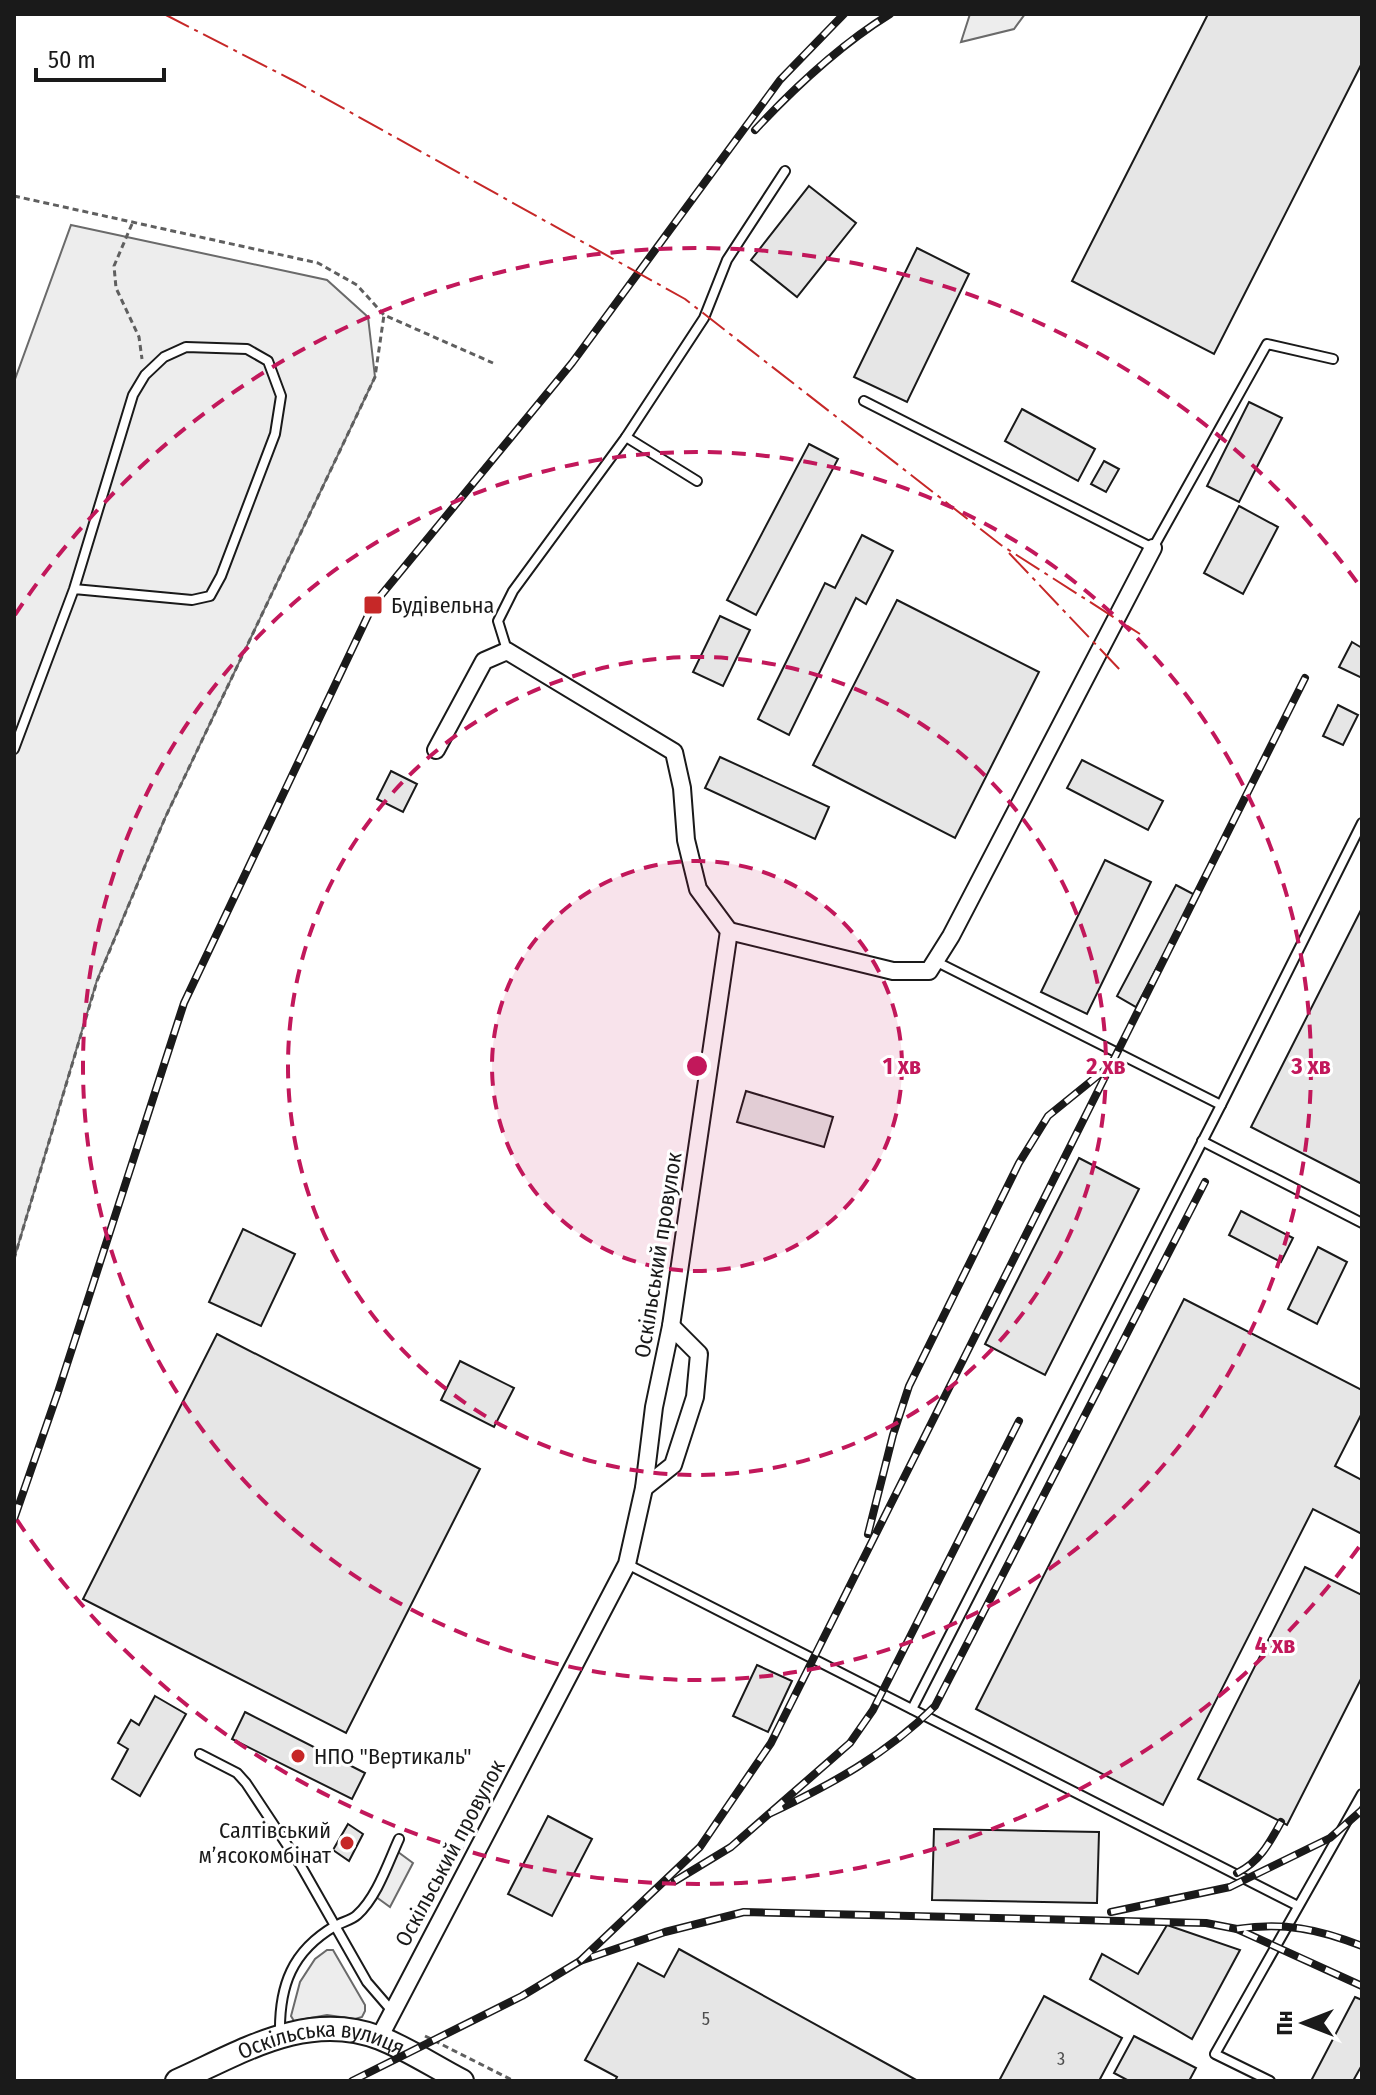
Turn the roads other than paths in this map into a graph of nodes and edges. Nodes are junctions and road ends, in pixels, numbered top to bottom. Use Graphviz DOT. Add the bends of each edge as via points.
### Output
graph roads {
  1 [pos="785,171"];
  2 [pos="1333,359"];
  3 [pos="864,401"];
  4 [pos="626,437"];
  5 [pos="697,481"];
  6 [pos="1153,548"];
  7 [pos="74,589"];
  8 [pos="507,651"];
  9 [pos="14,749"];
  10 [pos="436,750"];
  11 [pos="1362,823"];
  12 [pos="729,931"];
  13 [pos="935,961"];
  14 [pos="1221,1105"];
  15 [pos="1202,1141"];
  16 [pos="1362,1223"];
  17 [pos="671,1326"];
  18 [pos="644,1488"];
  19 [pos="627,1564"];
  20 [pos="912,1709"];
  21 [pos="200,1754"];
  22 [pos="1362,1794"];
  23 [pos="399,1839"];
  24 [pos="1298,1906"];
  25 [pos="335,1926"];
  26 [pos="392,2011"];
  27 [pos="280,2035"];
  28 [pos="379,2038"];
  29 [pos="177,2081"];
  30 [pos="462,2081"];
  31 [pos="1270,2081"];
  1 -- 4 [label="lane" via="727,260 704,318"];
  2 -- 6 [label="lane" via="1267,344"];
  3 -- 6 [label="lane"];
  4 -- 5 [label="lane"];
  4 -- 8 [label="lane" via="513,591 498,621"];
  6 -- 13 [label="street"];
  7 -- 7 [label="lane" via="133,395 145,375 164,357 186,347 247,349 268,361 281,396 275,434 210,596 192,600"];
  7 -- 9 [label="lane"];
  8 -- 10 [label="street" via="484,661"];
  8 -- 12 [label="street" via="674,752 698,889"];
  11 -- 14 [label="lane"];
  12 -- 13 [label="street" via="893,971 929,971"];
  12 -- 17 [label="street, Оскільський провулок"];
  13 -- 14 [label="lane"];
  14 -- 15 [label="lane"];
  15 -- 16 [label="lane"];
  15 -- 20 [label="lane"];
  17 -- 18 [label="street, Оскільський провулок"];
  17 -- 18 [label="street" via="699,1354 695,1397 673,1465"];
  18 -- 19 [label="street, Оскільський провулок"];
  19 -- 20 [label="lane"];
  19 -- 26 [label="street, Оскільський провулок"];
  20 -- 24 [label="lane"];
  21 -- 25 [label="lane" via="246,1783"];
  22 -- 24 [label="lane"];
  23 -- 25 [label="lane" via="356,1916"];
  24 -- 31 [label="lane" via="1215,2054"];
  25 -- 26 [label="lane" via="367,1982"];
  25 -- 27 [label="lane" via="301,1951 279,2011"];
  26 -- 28 [label="street, Оскільський провулок"];
  27 -- 28 [label="main road, Оскільська вулиця" via="328,2027"];
  27 -- 29 [label="main road, Оскільська вулиця"];
  28 -- 30 [label="main road, Оскільська вулиця"];
}
